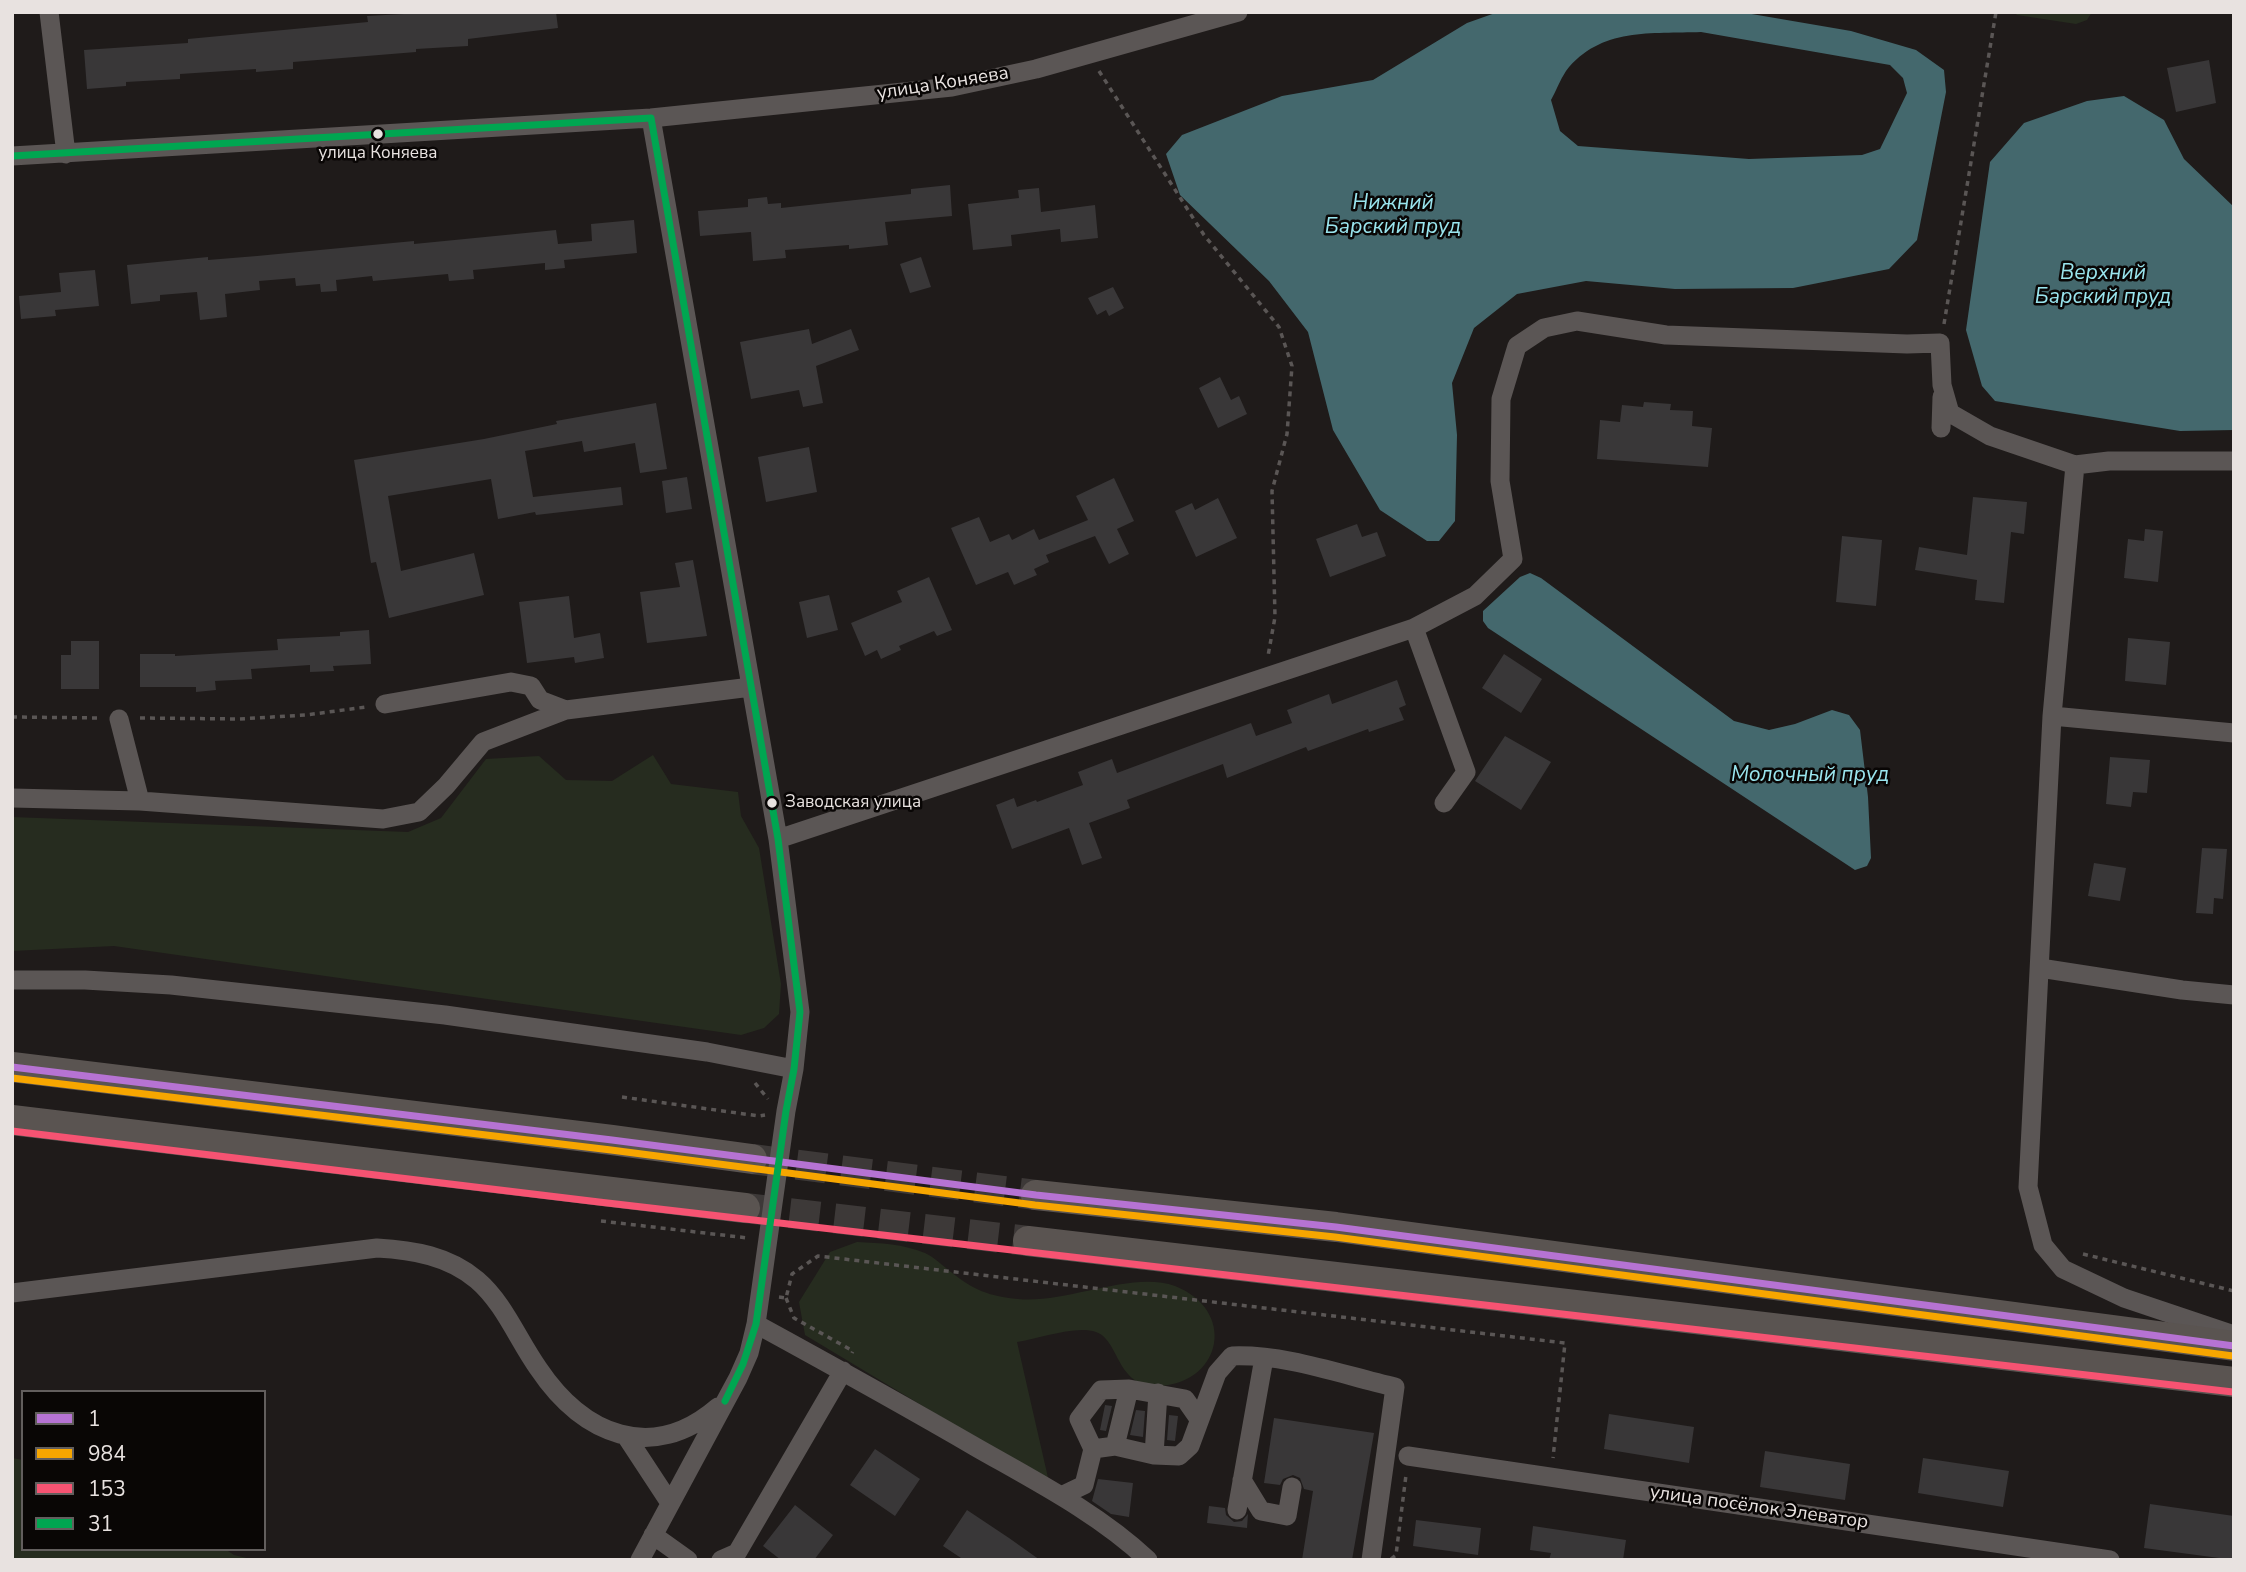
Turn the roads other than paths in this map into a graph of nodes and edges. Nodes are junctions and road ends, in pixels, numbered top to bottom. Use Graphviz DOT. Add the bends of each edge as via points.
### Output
graph roads {
  1 [pos="49,12"];
  2 [pos="1238,12"];
  3 [pos="651,118"];
  4 [pos="66,154"];
  5 [pos="12,156"];
  6 [pos="1942,386"];
  7 [pos="1941,428"];
  8 [pos="2234,461"];
  9 [pos="2075,465"];
  10 [pos="1525,562"];
  11 [pos="1475,596"];
  12 [pos="1415,628"];
  13 [pos="751,687"];
  14 [pos="385,704"];
  15 [pos="566,710"];
  16 [pos="2052,716"];
  17 [pos="119,719"];
  18 [pos="2234,733"];
  19 [pos="12,798"];
  20 [pos="140,801"];
  21 [pos="1444,803"];
  22 [pos="778,839"];
  23 [pos="2040,968"];
  24 [pos="12,980"];
  25 [pos="2234,995"];
  26 [pos="12,1067"];
  27 [pos="794,1069"];
  28 [pos="12,1120"];
  29 [pos="752,1159"];
  30 [pos="1036,1195"];
  31 [pos="744,1223"];
  32 [pos="1028,1241"];
  33 [pos="12,1293"];
  34 [pos="756,1324"];
  35 [pos="2234,1335"];
  36 [pos="2234,1346"];
  37 [pos="1264,1358"];
  38 [pos="843,1371"];
  39 [pos="2234,1381"];
  40 [pos="1129,1389"];
  41 [pos="1158,1394"];
  42 [pos="724,1401"];
  43 [pos="1199,1419"];
  44 [pos="626,1436"];
  45 [pos="1115,1446"];
  46 [pos="1093,1449"];
  47 [pos="1154,1455"];
  48 [pos="1408,1456"];
  49 [pos="1242,1480"];
  50 [pos="1292,1487"];
  51 [pos="1061,1496"];
  52 [pos="670,1503"];
  53 [pos="1237,1510"];
  54 [pos="653,1535"];
  55 [pos="1142,1554"];
  56 [pos="640,1560"];
  57 [pos="688,1560"];
  58 [pos="721,1560"];
  59 [pos="1371,1560"];
  60 [pos="2110,1560"];
  1 -- 4 [label="street"];
  2 -- 3 [label="street, улица Коняева" via="1036,69 952,87"];
  3 -- 4 [label="street, улица Коняева"];
  3 -- 13 [label="street"];
  4 -- 5 [label="street, улица Коняева"];
  6 -- 7 [label="street"];
  6 -- 9 [label="street" via="1950,413 1990,436"];
  6 -- 11 [label="street" via="1941,343 1666,335 1577,321 1544,328 1517,346 1501,399 1500,481 1513,559"];
  8 -- 9 [label="street"];
  9 -- 16 [label="street"];
  10 -- 11 [label="street"];
  11 -- 12 [label="street"];
  12 -- 21 [label="street" via="1466,772"];
  12 -- 22 [label="street"];
  13 -- 15 [label="street"];
  13 -- 22 [label="street"];
  14 -- 15 [label="street" via="511,682 531,686 540,700"];
  15 -- 20 [label="street" via="484,743 419,812 383,819"];
  16 -- 18 [label="street"];
  16 -- 23 [label="street"];
  17 -- 20 [label="street"];
  19 -- 20 [label="street"];
  22 -- 27 [label="street" via="800,1012"];
  23 -- 25 [label="street"];
  23 -- 35 [label="street" via="2028,1187 2043,1245 2063,1269 2124,1298"];
  24 -- 27 [label="street" via="171,985 445,1015"];
  26 -- 29 [label="highway"];
  27 -- 34 [label="street"];
  28 -- 31 [label="highway"];
  30 -- 36 [label="highway" via="1336,1227"];
  32 -- 39 [label="highway"];
  33 -- 44 [label="street" via="377,1248 409,1250 436,1257 478,1280 554,1391 581,1414"];
  34 -- 38 [label="street"];
  34 -- 42 [label="street" via="749,1353"];
  37 -- 43 [label="street" via="1232,1356 1217,1373"];
  37 -- 49 [label="street"];
  37 -- 59 [label="street" via="1395,1387"];
  38 -- 51 [label="street"];
  38 -- 58 [label="street" via="737,1553"];
  40 -- 41 [label="street"];
  40 -- 45 [label="street"];
  40 -- 46 [label="street" via="1101,1390 1079,1419"];
  41 -- 43 [label="street" via="1185,1399"];
  41 -- 47 [label="street"];
  42 -- 44 [label="street" via="702,1421 681,1431 653,1438"];
  42 -- 52 [label="street"];
  43 -- 47 [label="street" via="1190,1447 1180,1456"];
  44 -- 52 [label="street"];
  45 -- 46 [label="street"];
  45 -- 47 [label="street"];
  46 -- 51 [label="street" via="1084,1485"];
  48 -- 60 [label="street, улица посёлок Элеватор"];
  49 -- 50 [label="street" via="1261,1511 1287,1516"];
  49 -- 53 [label="street"];
  51 -- 55 [label="street"];
  52 -- 54 [label="street"];
  54 -- 56 [label="street"];
  54 -- 57 [label="street"];
}
